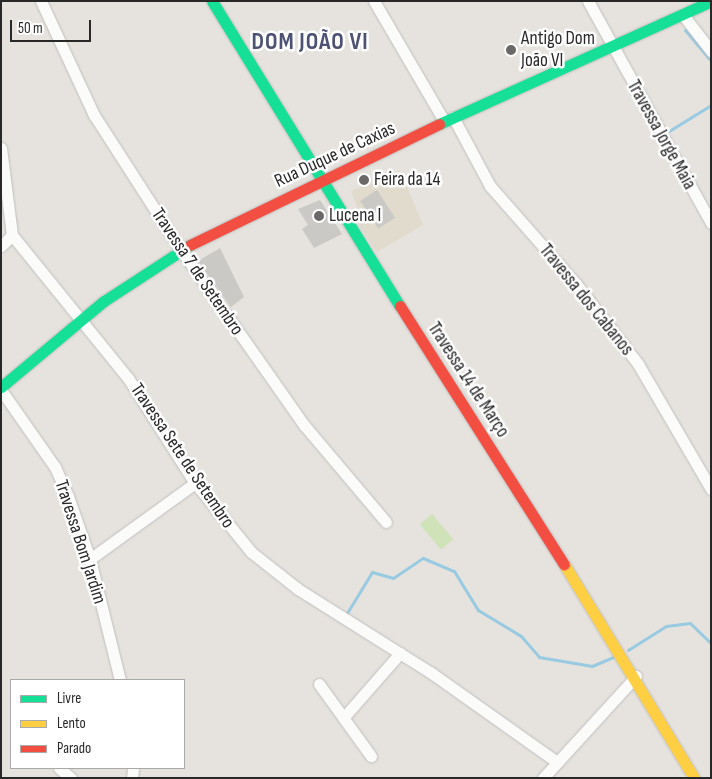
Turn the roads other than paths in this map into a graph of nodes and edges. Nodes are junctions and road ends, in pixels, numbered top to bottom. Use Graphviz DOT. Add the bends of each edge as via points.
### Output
graph roads {
  1 [pos="41,1"];
  2 [pos="212,1"];
  3 [pos="374,1"];
  4 [pos="588,1"];
  5 [pos="711,1"];
  6 [pos="682,15"];
  7 [pos="614,46"];
  8 [pos="711,51"];
  9 [pos="449,119"];
  10 [pos="1,148"];
  11 [pos="320,181"];
  12 [pos="711,222"];
  13 [pos="12,234"];
  14 [pos="1,246"];
  15 [pos="181,250"];
  16 [pos="80,320"];
  17 [pos="1,388"];
  18 [pos="195,482"];
  19 [pos="711,489"];
  20 [pos="386,522"];
  21 [pos="90,559"];
  22 [pos="400,653"];
  23 [pos="636,676"];
  24 [pos="120,679"];
  25 [pos="319,684"];
  26 [pos="344,718"];
  27 [pos="371,756"];
  28 [pos="558,762"];
  29 [pos="60,769"];
  30 [pos="71,778"];
  31 [pos="543,778"];
  32 [pos="694,778"];
  1 -- 15 [label="street, Travessa 7 de Setembro" via="104,131"];
  2 -- 11 [label="street, Travessa 14 de Março"];
  3 -- 9 [label="street, Travessa dos Cabanos"];
  4 -- 7 [label="street, Travessa Jorge Maia"];
  5 -- 6 [label="street, Rua Duque de Caxias"];
  6 -- 7 [label="street, Rua Duque de Caxias"];
  6 -- 8 [label="street"];
  7 -- 9 [label="street, Rua Duque de Caxias"];
  7 -- 12 [label="street, Travessa Jorge Maia"];
  9 -- 11 [label="street, Rua Duque de Caxias"];
  9 -- 19 [label="street, Travessa dos Cabanos" via="490,186 577,285 638,364"];
  10 -- 13 [label="street"];
  11 -- 15 [label="street, Rua Duque de Caxias"];
  11 -- 23 [label="street, Travessa 14 de Março"];
  13 -- 14 [label="street"];
  13 -- 16 [label="street, Travessa Sete de Setembro"];
  15 -- 16 [label="street, Rua Duque de Caxias"];
  15 -- 20 [label="street, Travessa 7 de Setembro" via="304,425"];
  16 -- 17 [label="street, Rua Duque de Caxias"];
  16 -- 18 [label="street, Travessa Sete de Setembro" via="142,396"];
  17 -- 21 [label="street, Travessa Bom Jardim" via="55,467"];
  18 -- 21 [label="street"];
  18 -- 22 [label="street, Travessa Sete de Setembro" via="230,528 271,570"];
  21 -- 24 [label="street, Travessa Bom Jardim"];
  22 -- 26 [label="street"];
  22 -- 28 [label="street, Travessa Sete de Setembro"];
  23 -- 28 [label="street"];
  23 -- 32 [label="street, Travessa 14 de Março"];
  25 -- 26 [label="street"];
  26 -- 27 [label="street"];
  28 -- 31 [label="street"];
  29 -- 30 [label="street"];
}
